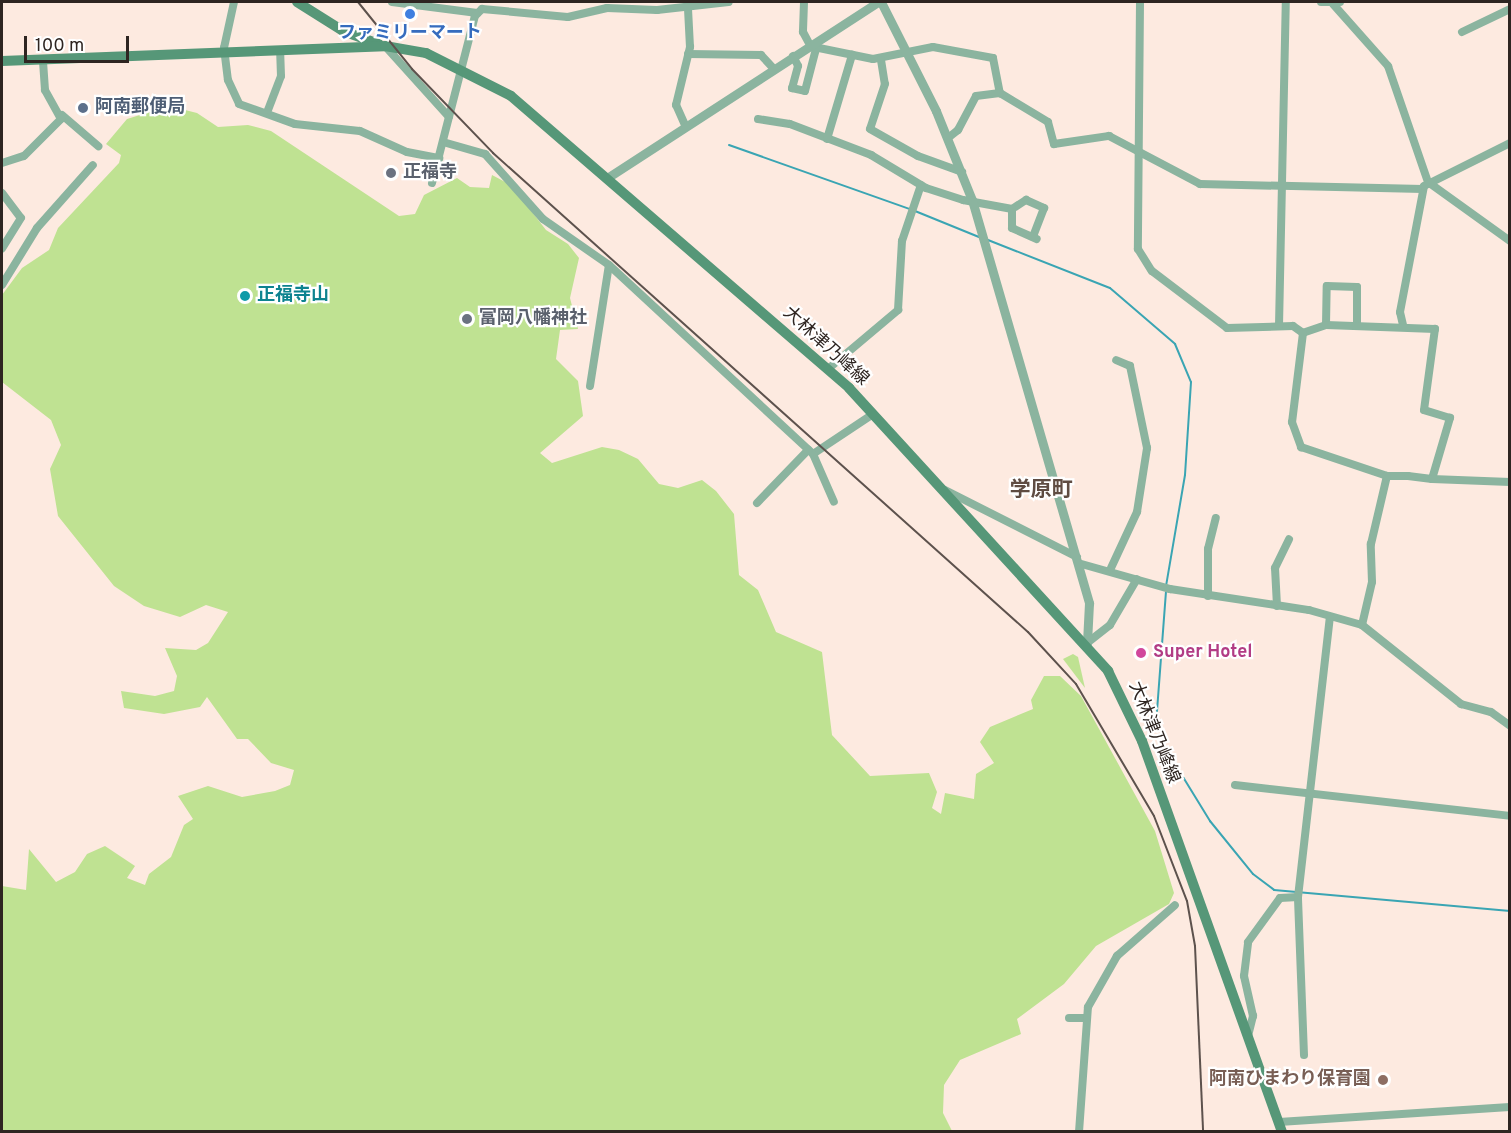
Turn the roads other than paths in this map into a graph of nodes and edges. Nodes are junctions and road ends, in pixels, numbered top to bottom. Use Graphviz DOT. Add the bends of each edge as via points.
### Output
graph roads {
  1 [pos="234,2"];
  2 [pos="297,2"];
  3 [pos="392,2"];
  4 [pos="729,2"];
  5 [pos="804,2"];
  6 [pos="879,2"];
  7 [pos="1140,2"];
  8 [pos="1286,2"];
  9 [pos="1321,2"];
  10 [pos="1336,3"];
  11 [pos="433,4"];
  12 [pos="485,4"];
  13 [pos="614,5"];
  14 [pos="688,8"];
  15 [pos="1509,9"];
  16 [pos="477,13"];
  17 [pos="1462,32"];
  18 [pos="814,45"];
  19 [pos="385,46"];
  20 [pos="280,51"];
  21 [pos="225,53"];
  22 [pos="688,54"];
  23 [pos="907,54"];
  24 [pos="852,55"];
  25 [pos="793,56"];
  26 [pos="43,60"];
  27 [pos="881,60"];
  28 [pos="2,62"];
  29 [pos="773,68"];
  30 [pos="463,69"];
  31 [pos="1000,93"];
  32 [pos="268,110"];
  33 [pos="62,115"];
  34 [pos="449,117"];
  35 [pos="758,119"];
  36 [pos="685,125"];
  37 [pos="948,138"];
  38 [pos="827,139"];
  39 [pos="443,142"];
  40 [pos="1509,143"];
  41 [pos="98,146"];
  42 [pos="1136,150"];
  43 [pos="439,158"];
  44 [pos="2,163"];
  45 [pos="93,165"];
  46 [pos="962,172"];
  47 [pos="607,178"];
  48 [pos="432,183"];
  49 [pos="921,185"];
  50 [pos="1426,185"];
  51 [pos="1282,186"];
  52 [pos="2,193"];
  53 [pos="972,200"];
  54 [pos="1012,209"];
  55 [pos="1509,241"];
  56 [pos="2,248"];
  57 [pos="609,266"];
  58 [pos="2,285"];
  59 [pos="1326,325"];
  60 [pos="1403,325"];
  61 [pos="1279,326"];
  62 [pos="1358,326"];
  63 [pos="1303,333"];
  64 [pos="1116,360"];
  65 [pos="828,369"];
  66 [pos="590,386"];
  67 [pos="873,414"];
  68 [pos="811,452"];
  69 [pos="1387,476"];
  70 [pos="1432,479"];
  71 [pos="1509,482"];
  72 [pos="942,488"];
  73 [pos="834,502"];
  74 [pos="756,503"];
  75 [pos="1216,518"];
  76 [pos="1289,539"];
  77 [pos="1078,560"];
  78 [pos="1112,568"];
  79 [pos="1137,579"];
  80 [pos="1208,596"];
  81 [pos="1277,606"];
  82 [pos="1330,617"];
  83 [pos="1362,625"];
  84 [pos="1087,643"];
  85 [pos="1509,726"];
  86 [pos="1235,785"];
  87 [pos="1310,793"];
  88 [pos="1509,816"];
  89 [pos="1298,895"];
  90 [pos="1175,905"];
  91 [pos="1070,1018"];
  92 [pos="1087,1018"];
  93 [pos="1248,1036"];
  94 [pos="1304,1055"];
  95 [pos="1509,1107"];
  96 [pos="1281,1129"];
  97 [pos="1079,1131"];
  1 -- 21 [label="street"];
  2 -- 19 [label="main road" via="343,31"];
  3 -- 11 [label="street"];
  4 -- 14 [label="street"];
  5 -- 18 [label="street" via="803,32"];
  6 -- 18 [label="street"];
  6 -- 23 [label="street"];
  7 -- 42 [label="street"];
  8 -- 51 [label="street"];
  9 -- 10 [label="street"];
  10 -- 50 [label="street" via="1388,66"];
  11 -- 16 [label="street"];
  12 -- 13 [label="street" via="566,17"];
  12 -- 16 [label="street"];
  13 -- 14 [label="street"];
  14 -- 22 [label="street"];
  15 -- 17 [label="street"];
  16 -- 30 [label="street"];
  18 -- 24 [label="street"];
  18 -- 25 [label="street"];
  18 -- 25 [label="street" via="805,91 792,88 798,66"];
  19 -- 20 [label="main road, 大林津乃峰線"];
  19 -- 30 [label="main road, 大林津乃峰線" via="426,53"];
  19 -- 34 [label="street"];
  20 -- 21 [label="main road, 大林津乃峰線"];
  20 -- 32 [label="street" via="280,76"];
  21 -- 26 [label="main road, 大林津乃峰線"];
  21 -- 32 [label="street" via="228,81 239,104"];
  22 -- 29 [label="street" via="762,56"];
  22 -- 36 [label="street" via="676,85 676,110"];
  23 -- 27 [label="street"];
  23 -- 31 [label="street" via="933,47 993,58"];
  23 -- 37 [label="street"];
  24 -- 27 [label="street"];
  24 -- 38 [label="street"];
  25 -- 29 [label="street"];
  26 -- 28 [label="main road, 大林津乃峰線"];
  26 -- 33 [label="street" via="46,93"];
  27 -- 46 [label="street" via="885,84 870,129 918,156"];
  29 -- 36 [label="street"];
  30 -- 34 [label="street"];
  30 -- 47 [label="main road, 大林津乃峰線" via="511,96"];
  31 -- 37 [label="street" via="976,96 958,130"];
  31 -- 42 [label="street" via="1048,122 1054,144 1105,135"];
  32 -- 43 [label="street" via="295,123 360,131 407,152"];
  33 -- 41 [label="street"];
  33 -- 44 [label="street" via="24,156"];
  34 -- 39 [label="street"];
  35 -- 38 [label="street" via="790,124"];
  36 -- 47 [label="street"];
  37 -- 46 [label="street"];
  38 -- 49 [label="street" via="887,163"];
  39 -- 43 [label="street"];
  39 -- 57 [label="street" via="485,154 543,219"];
  40 -- 50 [label="street"];
  42 -- 51 [label="street" via="1200,184"];
  42 -- 61 [label="street" via="1135,236 1152,271 1227,328"];
  43 -- 48 [label="street"];
  45 -- 58 [label="street" via="37,228"];
  46 -- 53 [label="street"];
  47 -- 65 [label="main road, 大林津乃峰線"];
  49 -- 53 [label="street"];
  49 -- 65 [label="street" via="902,241 898,310"];
  50 -- 51 [label="street"];
  50 -- 55 [label="street"];
  50 -- 60 [label="street" via="1400,312"];
  51 -- 61 [label="street"];
  52 -- 56 [label="street" via="21,218"];
  53 -- 54 [label="street"];
  53 -- 77 [label="street"];
  54 -- 54 [label="street" via="1026,200 1044,208 1035,238 1012,228"];
  57 -- 66 [label="street"];
  57 -- 68 [label="street"];
  59 -- 62 [label="street"];
  59 -- 62 [label="street" via="1328,286 1357,287"];
  59 -- 63 [label="street"];
  60 -- 62 [label="street"];
  60 -- 70 [label="street" via="1435,328 1424,410 1450,418"];
  61 -- 63 [label="street"];
  63 -- 69 [label="street" via="1292,422 1298,441"];
  64 -- 78 [label="street" via="1130,366 1147,448 1137,512"];
  65 -- 67 [label="main road, 大林津乃峰線"];
  67 -- 68 [label="street"];
  67 -- 72 [label="main road, 大林津乃峰線"];
  68 -- 73 [label="street"];
  68 -- 74 [label="street"];
  69 -- 70 [label="street"];
  69 -- 83 [label="street" via="1371,544 1372,582"];
  70 -- 71 [label="street"];
  72 -- 77 [label="street"];
  72 -- 84 [label="main road, 大林津乃峰線"];
  75 -- 80 [label="street" via="1208,549"];
  76 -- 81 [label="street" via="1275,568"];
  77 -- 78 [label="street"];
  77 -- 84 [label="street" via="1091,611"];
  78 -- 79 [label="street"];
  79 -- 80 [label="street"];
  79 -- 84 [label="street" via="1110,625"];
  80 -- 81 [label="street"];
  81 -- 82 [label="street"];
  82 -- 83 [label="street"];
  82 -- 87 [label="street"];
  83 -- 85 [label="street" via="1461,704 1491,712"];
  84 -- 93 [label="main road, 大林津乃峰線" via="1132,718"];
  86 -- 87 [label="street"];
  87 -- 88 [label="street"];
  87 -- 89 [label="street"];
  89 -- 93 [label="street" via="1280,898 1248,942 1244,976 1253,1016"];
  89 -- 94 [label="street"];
  90 -- 92 [label="street" via="1116,956"];
  91 -- 92 [label="street"];
  92 -- 97 [label="street"];
  93 -- 96 [label="main road, 大林津乃峰線"];
  95 -- 96 [label="street"];
}
